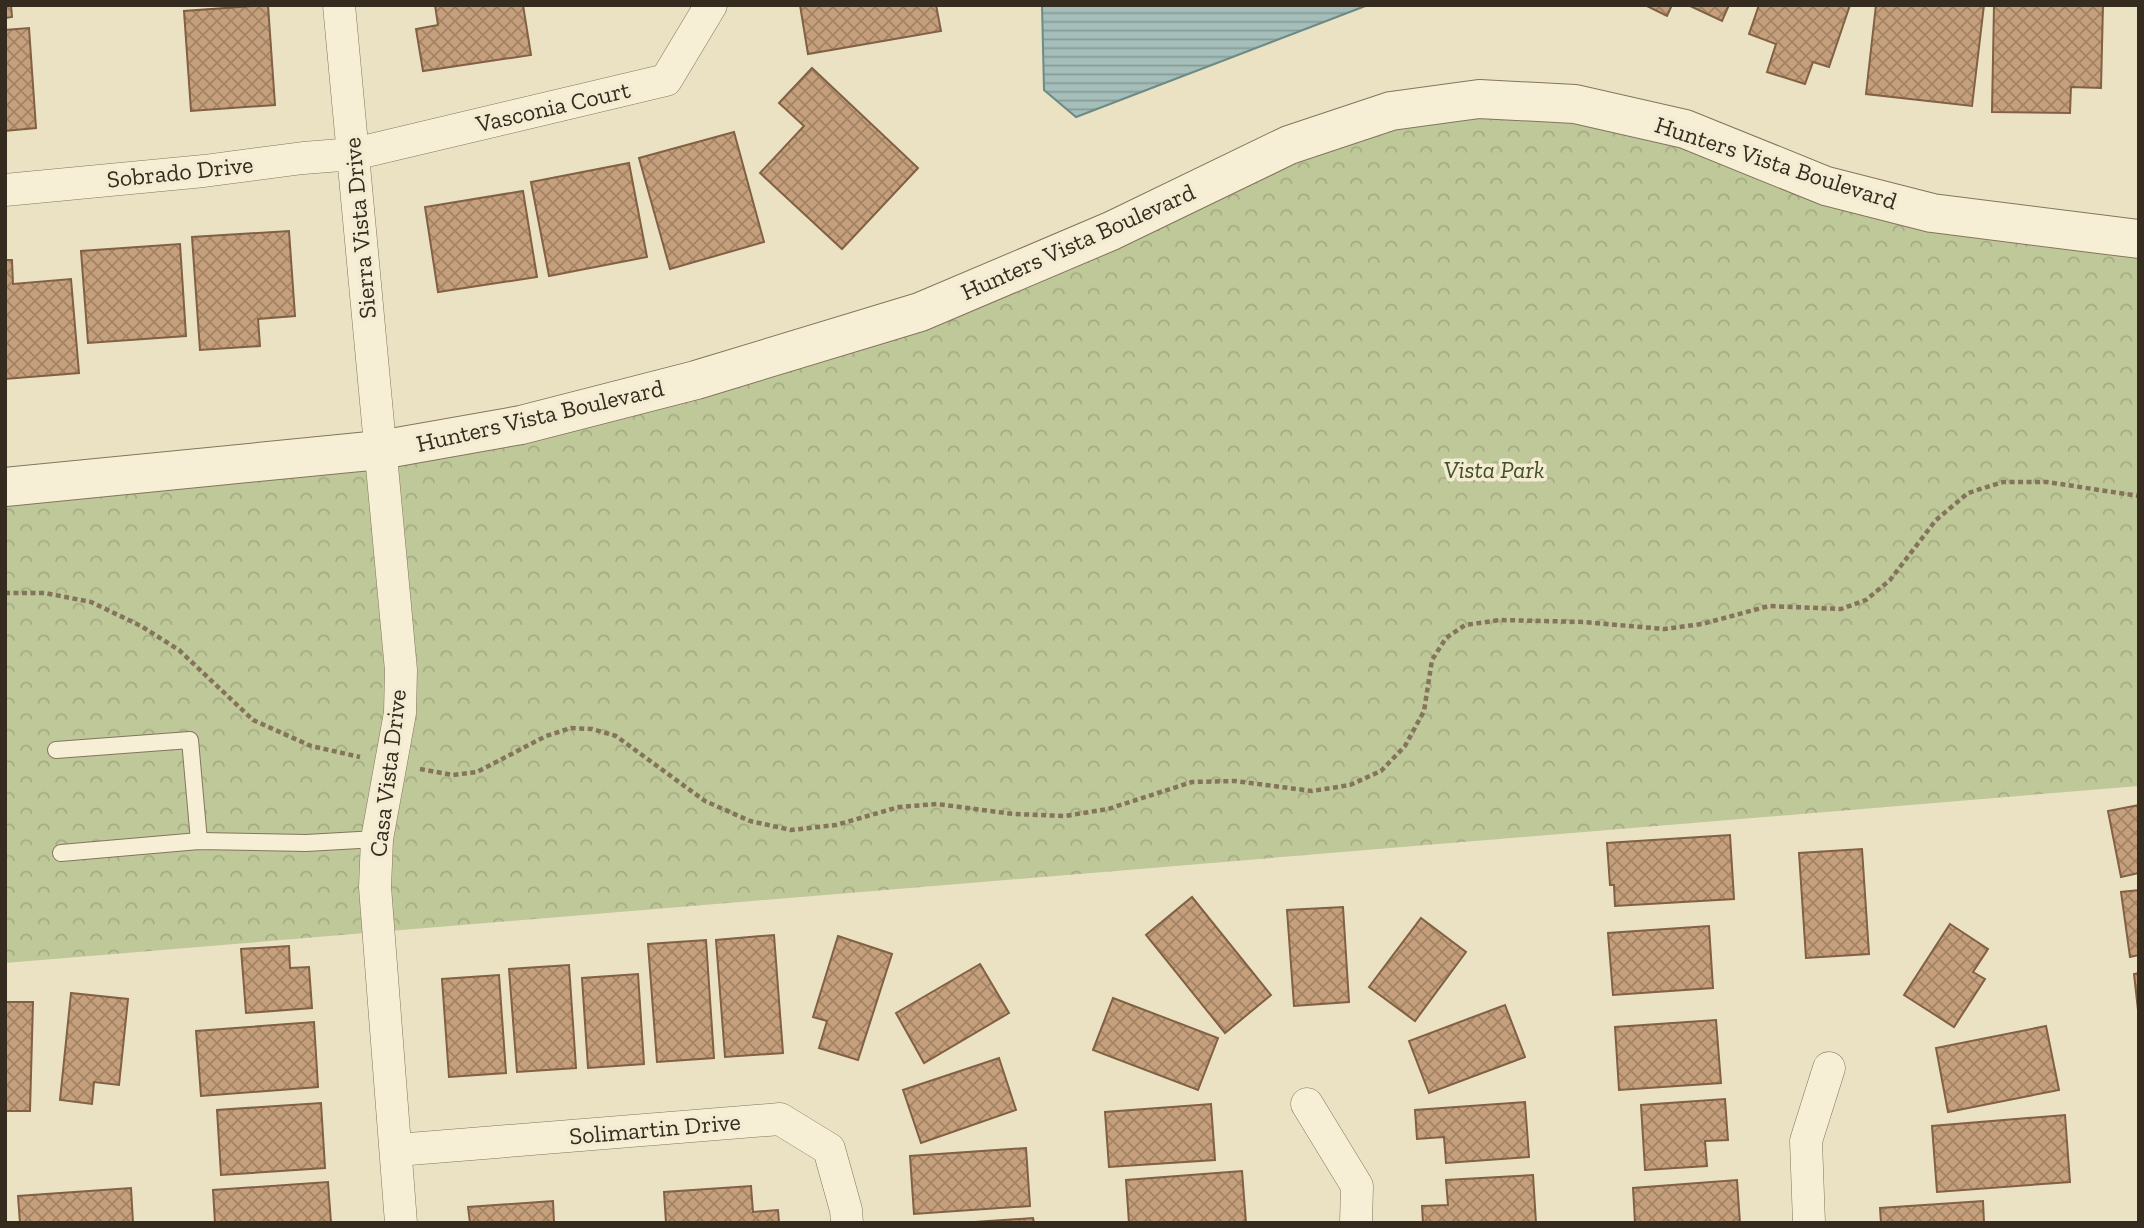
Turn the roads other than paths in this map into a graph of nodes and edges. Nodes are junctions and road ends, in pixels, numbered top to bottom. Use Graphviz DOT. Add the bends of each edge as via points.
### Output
graph roads {
  1 [pos="339,5"];
  2 [pos="711,5"];
  3 [pos="355,154"];
  4 [pos="5,190"];
  5 [pos="2139,239"];
  6 [pos="380,450"];
  7 [pos="5,487"];
  8 [pos="55,750"];
  9 [pos="377,839"];
  10 [pos="199,841"];
  11 [pos="61,853"];
  12 [pos="1829,1068"];
  13 [pos="1307,1104"];
  14 [pos="397,1150"];
  15 [pos="401,1223"];
  16 [pos="847,1223"];
  17 [pos="1356,1223"];
  18 [pos="1809,1223"];
  1 -- 3 [label="street, Sierra Vista Drive"];
  2 -- 3 [label="street, Vasconia Court" via="666,80"];
  3 -- 4 [label="street, Sobrado Drive"];
  3 -- 6 [label="street, Sierra Vista Drive"];
  5 -- 6 [label="street, Hunters Vista Boulevard" via="1932,213 1826,186 1685,129 1575,104 1479,99 1391,111 1289,145 1111,231 920,312 696,380 521,425"];
  6 -- 7 [label="street, Hunters Vista Boulevard"];
  6 -- 9 [label="street, Casa Vista Drive" via="401,670 400,713"];
  8 -- 10 [label="lane" via="190,740"];
  9 -- 10 [label="lane"];
  9 -- 14 [label="street, Casa Vista Drive" via="375,887"];
  10 -- 11 [label="lane"];
  12 -- 18 [label="street" via="1806,1141"];
  13 -- 17 [label="street" via="1357,1186"];
  14 -- 15 [label="street, Casa Vista Drive"];
  14 -- 16 [label="street, Solimartin Drive" via="780,1119 829,1149"];
}
